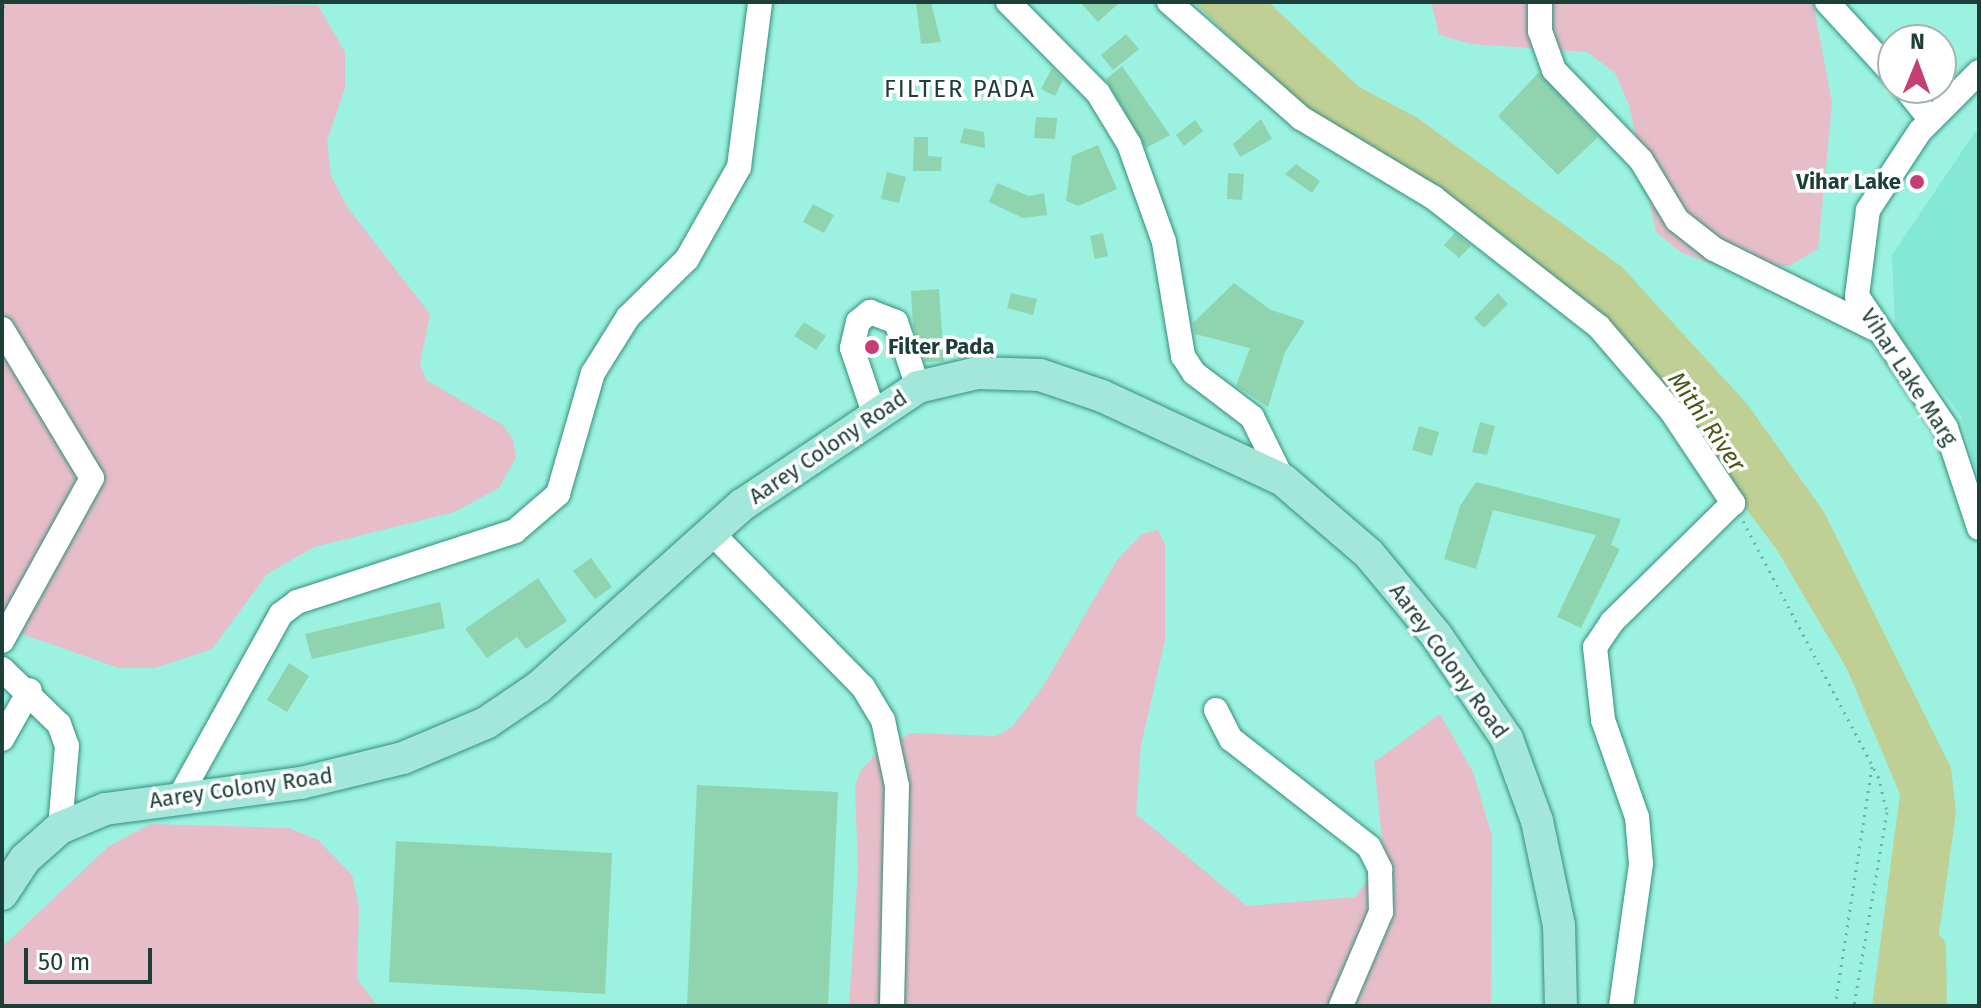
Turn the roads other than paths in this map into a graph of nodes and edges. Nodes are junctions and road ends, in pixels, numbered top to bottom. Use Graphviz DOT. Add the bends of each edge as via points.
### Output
graph roads {
  1 [pos="760,2"];
  2 [pos="1008,2"];
  3 [pos="1169,2"];
  4 [pos="1540,2"];
  5 [pos="1827,2"];
  6 [pos="1877,57"];
  7 [pos="1979,72"];
  8 [pos="1918,104"];
  9 [pos="1931,120"];
  10 [pos="1873,328"];
  11 [pos="2,329"];
  12 [pos="918,387"];
  13 [pos="875,416"];
  14 [pos="1283,480"];
  15 [pos="1979,528"];
  16 [pos="710,531"];
  17 [pos="2,641"];
  18 [pos="2,669"];
  19 [pos="30,690"];
  20 [pos="1216,710"];
  21 [pos="2,739"];
  22 [pos="180,796"];
  23 [pos="60,828"];
  24 [pos="2,894"];
  25 [pos="892,1006"];
  26 [pos="1341,1006"];
  27 [pos="1561,1006"];
  28 [pos="1621,1006"];
  1 -- 22 [label="street" via="739,167 687,259 628,317 593,373 558,494 515,531 297,602 281,614"];
  2 -- 14 [label="street" via="1098,93 1129,144 1164,242 1183,356 1194,373 1252,417"];
  3 -- 28 [label="street" via="1301,118 1434,198 1599,327 1672,412 1733,503 1601,633 1595,647 1603,720 1637,817 1641,864"];
  4 -- 10 [label="street" via="1540,31 1554,70 1641,160 1677,220 1714,249"];
  5 -- 6 [label="street"];
  7 -- 9 [label="street, Vihar Lake Marg"];
  8 -- 9 [label="street"];
  9 -- 10 [label="street, Vihar Lake Marg" via="1868,210 1857,296"];
  10 -- 15 [label="street, Vihar Lake Marg" via="1946,428"];
  11 -- 17 [label="street" via="92,478"];
  12 -- 13 [label="main road, Aarey Colony Road"];
  12 -- 13 [label="street" via="896,322 870,312 858,322 852,348"];
  12 -- 14 [label="main road, Aarey Colony Road" via="977,373 1040,375 1102,396"];
  13 -- 16 [label="main road, Aarey Colony Road"];
  14 -- 27 [label="main road, Aarey Colony Road" via="1369,554 1436,635 1507,739 1537,821 1559,925"];
  16 -- 22 [label="main road, Aarey Colony Road" via="539,687 486,723 403,758 301,783"];
  16 -- 25 [label="street" via="863,687 888,734 897,786"];
  18 -- 19 [label="street"];
  19 -- 21 [label="street"];
  19 -- 23 [label="street" via="59,724 67,746"];
  20 -- 26 [label="street" via="1231,739 1369,847 1380,869 1381,912"];
  22 -- 23 [label="main road, Aarey Colony Road" via="105,809"];
  23 -- 24 [label="main road, Aarey Colony Road" via="25,859"];
}
